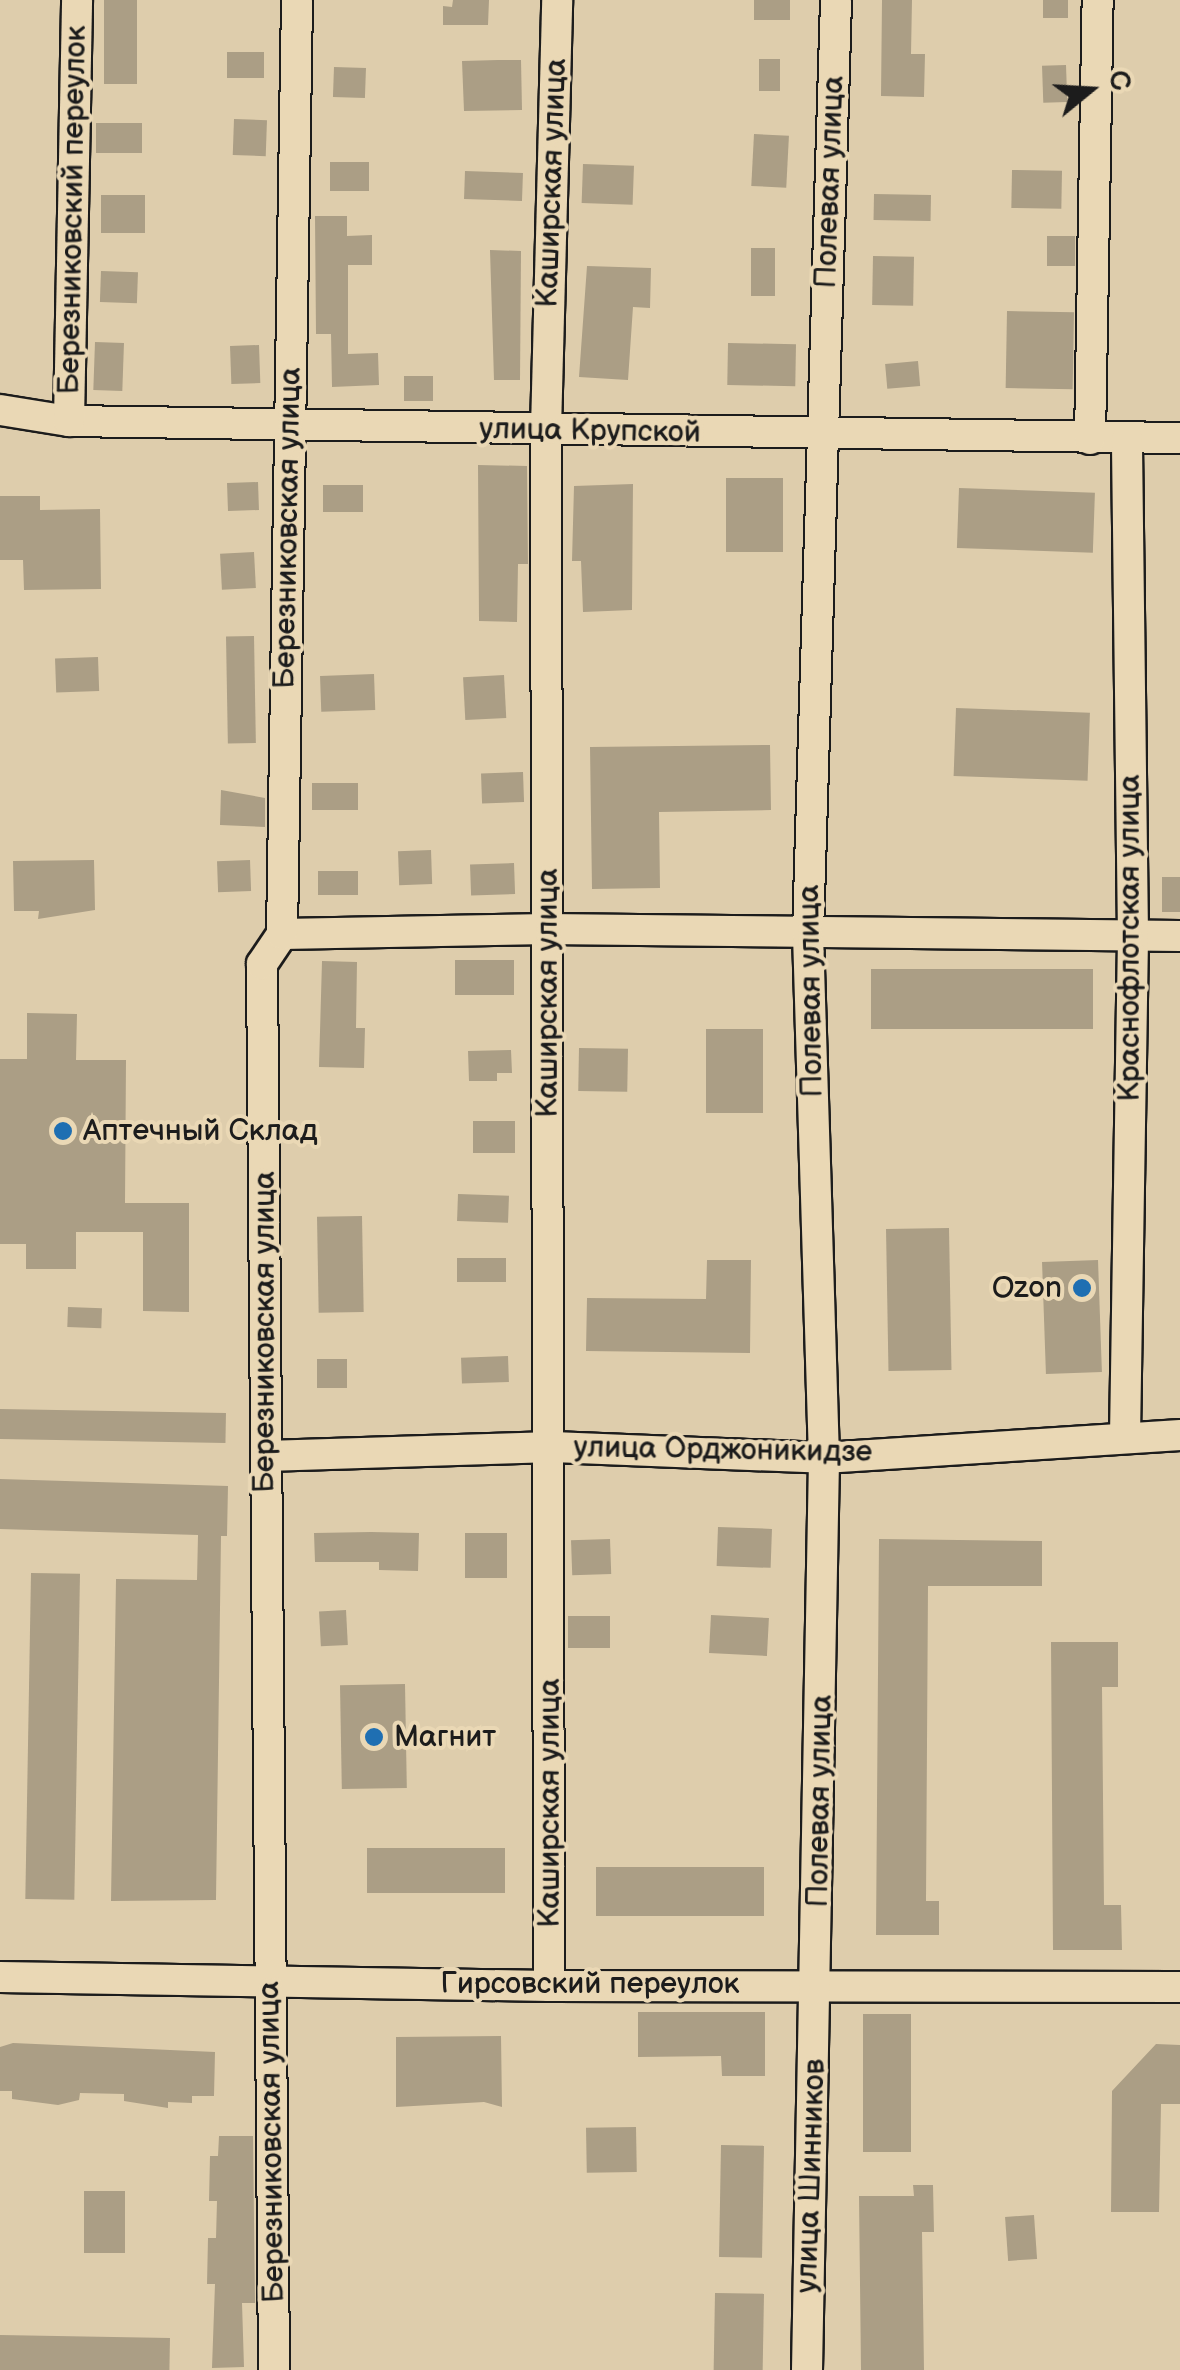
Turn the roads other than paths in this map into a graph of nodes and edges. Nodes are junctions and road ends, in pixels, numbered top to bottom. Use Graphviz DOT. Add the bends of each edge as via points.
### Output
graph roads {
  1 [pos="76,0"];
  2 [pos="297,0"];
  3 [pos="557,0"];
  4 [pos="836,0"];
  5 [pos="1098,0"];
  6 [pos="0,410"];
  7 [pos="69,421"];
  8 [pos="289,424"];
  9 [pos="546,430"];
  10 [pos="822,436"];
  11 [pos="1180,438"];
  12 [pos="1090,439"];
  13 [pos="1127,439"];
  14 [pos="547,929"];
  15 [pos="808,933"];
  16 [pos="282,934"];
  17 [pos="1133,936"];
  18 [pos="1180,936"];
  19 [pos="1180,1435"];
  20 [pos="1126,1436"];
  21 [pos="553,1446"];
  22 [pos="266,1456"];
  23 [pos="824,1458"];
  24 [pos="0,1977"];
  25 [pos="271,1982"];
  26 [pos="817,1983"];
  27 [pos="549,1986"];
  28 [pos="1180,1987"];
  29 [pos="274,2370"];
  30 [pos="806,2370"];
  1 -- 7 [label="street, Березниковский переулок"];
  2 -- 8 [label="street, Березниковская улица"];
  3 -- 9 [label="street, Каширская улица"];
  4 -- 10 [label="street, Полевая улица"];
  5 -- 12 [label="street"];
  6 -- 7 [label="street, улица Крупской"];
  7 -- 8 [label="street, улица Крупской"];
  8 -- 9 [label="street, улица Крупской"];
  8 -- 16 [label="street, Березниковская улица"];
  9 -- 10 [label="street, улица Крупской"];
  9 -- 14 [label="street, Каширская улица"];
  10 -- 12 [label="street, улица Крупской"];
  10 -- 15 [label="street, Полевая улица"];
  11 -- 13 [label="street, улица Крупской"];
  12 -- 13 [label="street, улица Крупской"];
  13 -- 17 [label="street, Краснофлотская улица"];
  14 -- 15 [label="street"];
  14 -- 16 [label="street"];
  14 -- 21 [label="street, Каширская улица"];
  15 -- 17 [label="street"];
  15 -- 23 [label="street, Полевая улица"];
  16 -- 22 [label="street, Березниковская улица" via="262,964"];
  17 -- 18 [label="street"];
  17 -- 20 [label="street, Краснофлотская улица"];
  19 -- 20 [label="street, улица Орджоникидзе"];
  20 -- 23 [label="street, улица Орджоникидзе"];
  21 -- 22 [label="street, улица Орджоникидзе"];
  21 -- 23 [label="street, улица Орджоникидзе"];
  21 -- 27 [label="street, Каширская улица"];
  22 -- 25 [label="street, Березниковская улица"];
  23 -- 26 [label="street, Полевая улица"];
  24 -- 25 [label="street, Гирсовский переулок"];
  25 -- 27 [label="street, Гирсовский переулок"];
  25 -- 29 [label="street, Березниковская улица"];
  26 -- 27 [label="street, Гирсовский переулок"];
  26 -- 28 [label="street, Гирсовский переулок"];
  26 -- 30 [label="street, улица Шинников"];
}
